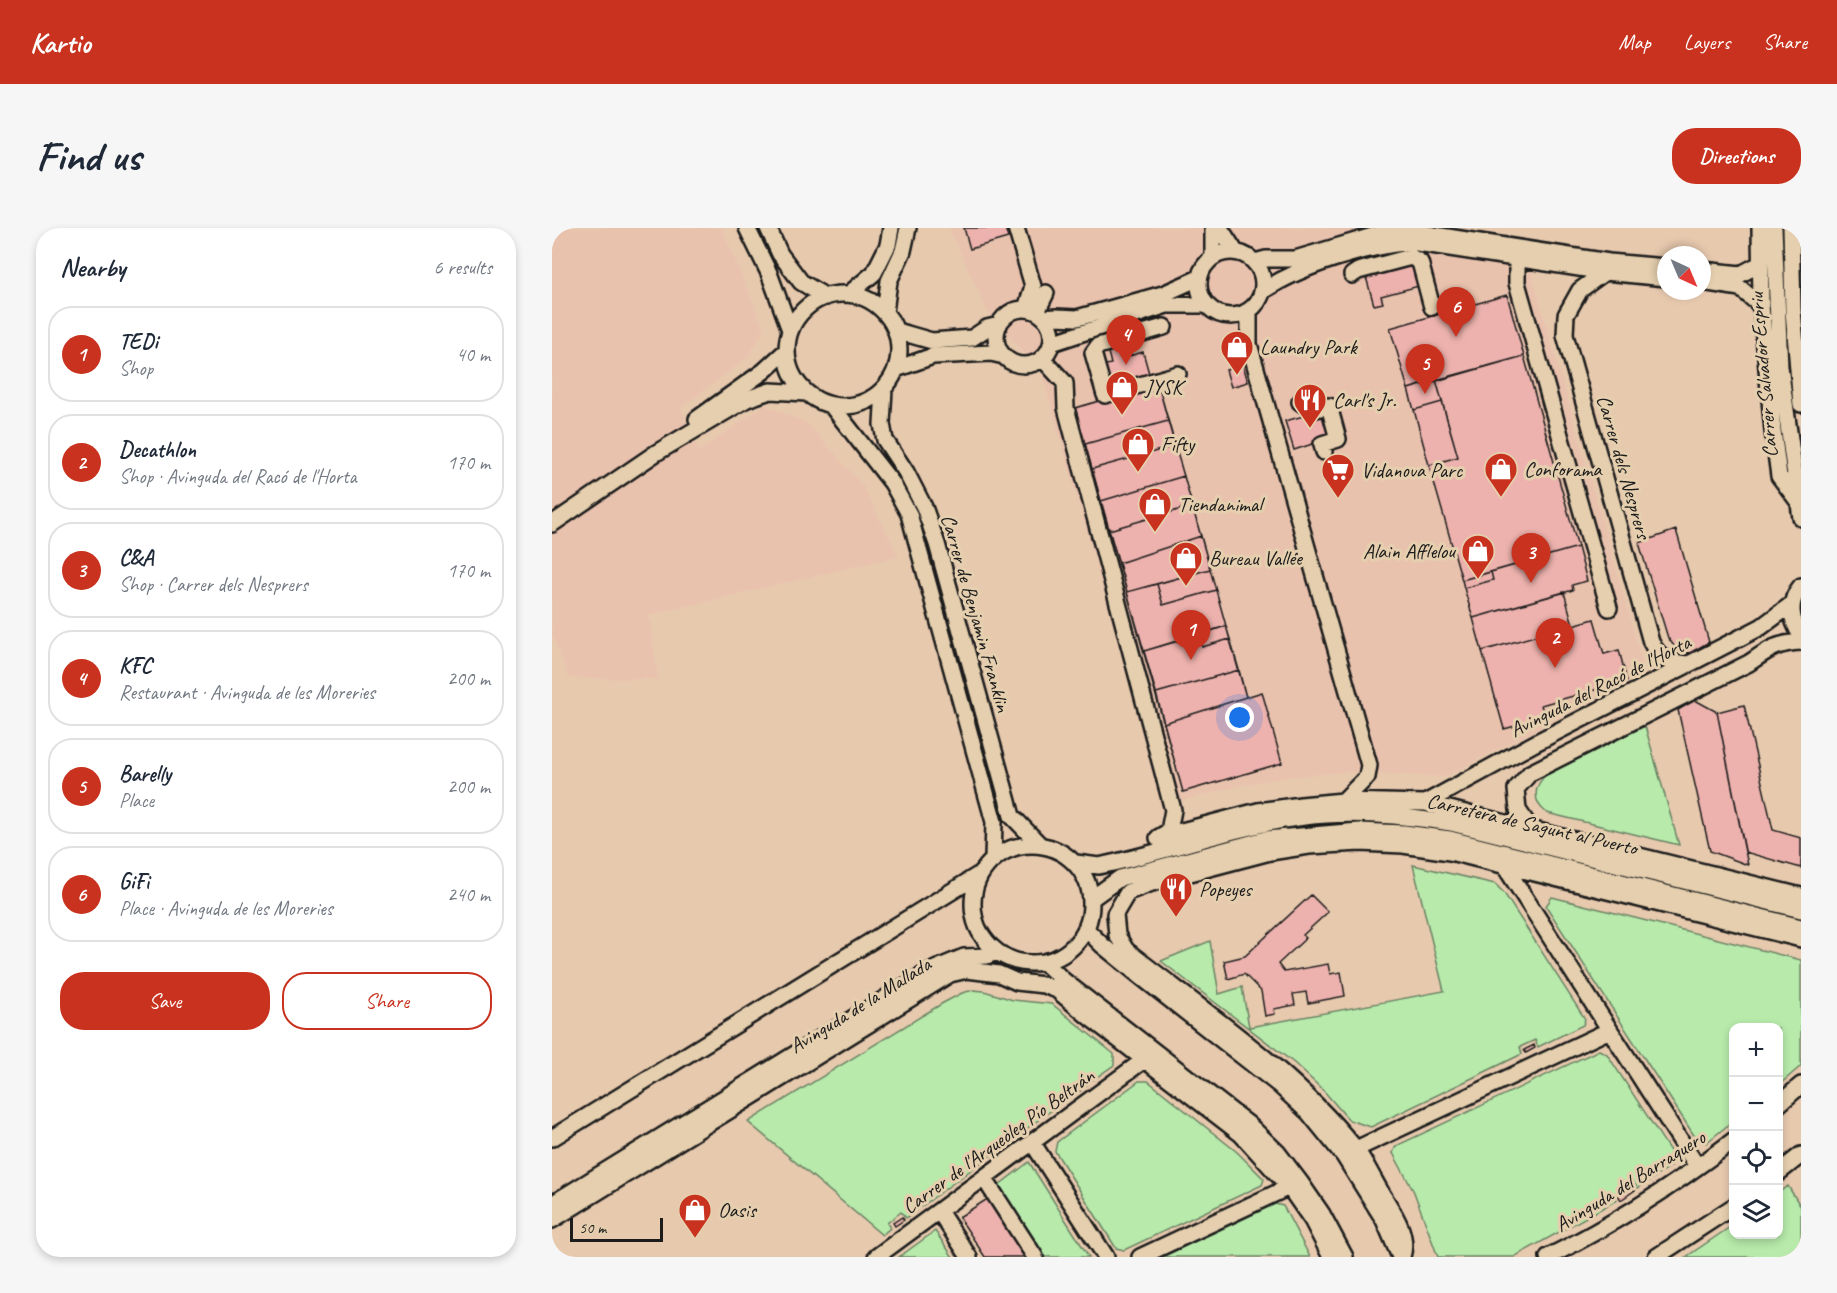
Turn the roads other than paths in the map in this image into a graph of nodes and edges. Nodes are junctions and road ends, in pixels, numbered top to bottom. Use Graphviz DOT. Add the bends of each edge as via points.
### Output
graph roads {
  1 [pos="747,228"];
  2 [pos="768,228"];
  3 [pos="891,228"];
  4 [pos="908,228"];
  5 [pos="1016,228"];
  6 [pos="1213,228"];
  7 [pos="1220,228"];
  8 [pos="1760,228"];
  9 [pos="1774,228"];
  10 [pos="1791,228"];
  11 [pos="1235,251"];
  12 [pos="1213,257"];
  13 [pos="1517,258"];
  14 [pos="1255,262"];
  15 [pos="1760,264"];
  16 [pos="1657,266"];
  17 [pos="1711,271"];
  18 [pos="1605,272"];
  19 [pos="1352,275"];
  20 [pos="1657,277"];
  21 [pos="1199,278"];
  22 [pos="1711,283"];
  23 [pos="1263,291"];
  24 [pos="1046,293"];
  25 [pos="849,294"];
  26 [pos="826,297"];
  27 [pos="1206,305"];
  28 [pos="1432,306"];
  29 [pos="1761,306"];
  30 [pos="1250,311"];
  31 [pos="885,312"];
  32 [pos="1036,313"];
  33 [pos="1228,317"];
  34 [pos="999,325"];
  35 [pos="1164,327"];
  36 [pos="790,330"];
  37 [pos="897,331"];
  38 [pos="1052,343"];
  39 [pos="1249,344"];
  40 [pos="787,350"];
  41 [pos="1004,356"];
  42 [pos="1042,358"];
  43 [pos="1799,359"];
  44 [pos="896,369"];
  45 [pos="1178,374"];
  46 [pos="884,389"];
  47 [pos="807,393"];
  48 [pos="1300,402"];
  49 [pos="1801,404"];
  50 [pos="831,405"];
  51 [pos="1324,452"];
  52 [pos="656,453"];
  53 [pos="1798,500"];
  54 [pos="1801,518"];
  55 [pos="552,524"];
  56 [pos="1801,586"];
  57 [pos="1792,604"];
  58 [pos="1609,608"];
  59 [pos="1801,635"];
  60 [pos="1801,642"];
  61 [pos="1689,664"];
  62 [pos="1367,777"];
  63 [pos="1343,801"];
  64 [pos="1385,802"];
  65 [pos="1425,803"];
  66 [pos="1530,828"];
  67 [pos="1159,837"];
  68 [pos="1040,845"];
  69 [pos="1146,855"];
  70 [pos="993,859"];
  71 [pos="1076,863"];
  72 [pos="1504,865"];
  73 [pos="1146,872"];
  74 [pos="980,874"];
  75 [pos="1166,879"];
  76 [pos="1801,896"];
  77 [pos="1091,899"];
  78 [pos="1801,910"];
  79 [pos="1801,927"];
  80 [pos="1086,929"];
  81 [pos="1801,939"];
  82 [pos="996,952"];
  83 [pos="1044,962"];
  84 [pos="1139,967"];
  85 [pos="926,973"];
  86 [pos="916,995"];
  87 [pos="1086,998"];
  88 [pos="1088,1016"];
  89 [pos="1610,1030"];
  90 [pos="1144,1059"];
  91 [pos="1801,1084"];
  92 [pos="1783,1101"];
  93 [pos="552,1138"];
  94 [pos="1032,1142"];
  95 [pos="1729,1144"];
  96 [pos="1356,1149"];
  97 [pos="1801,1155"];
  98 [pos="1697,1166"];
  99 [pos="1783,1170"];
  100 [pos="984,1178"];
  101 [pos="1288,1186"];
  102 [pos="552,1203"];
  103 [pos="1729,1209"];
  104 [pos="939,1211"];
  105 [pos="552,1220"];
  106 [pos="876,1257"];
  107 [pos="969,1257"];
  108 [pos="1035,1257"];
  109 [pos="1106,1257"];
  110 [pos="1140,1257"];
  111 [pos="1331,1257"];
  112 [pos="1345,1257"];
  113 [pos="1401,1257"];
  114 [pos="1548,1257"];
  115 [pos="1656,1257"];
  1 -- 36 [label="street"];
  2 -- 26 [label="street" via="780,254 801,282"];
  3 -- 25 [label="street" via="888,245 874,273"];
  4 -- 31 [label="street" via="903,251 889,281"];
  5 -- 32 [label="street" via="1033,286"];
  6 -- 12 [label="street"];
  7 -- 11 [label="street"];
  8 -- 15 [label="street"];
  9 -- 53 [label="street, Carrer Salvador Espriu" via="1780,367"];
  10 -- 43 [label="street, Carrer Salvador Espriu" via="1793,310"];
  11 -- 12 [label="street"];
  11 -- 14 [label="street"];
  12 -- 21 [label="street"];
  13 -- 18 [label="street"];
  13 -- 23 [label="street" via="1411,242 1386,245 1299,270"];
  13 -- 58 [label="street" via="1517,283"];
  14 -- 16 [label="street" via="1295,259 1383,233 1409,231"];
  14 -- 23 [label="street" via="1261,270"];
  15 -- 17 [label="street" via="1741,274"];
  15 -- 29 [label="street"];
  18 -- 20 [label="street"];
  18 -- 61 [label="street, Carrer dels Nesprers" via="1580,290 1566,315 1565,335 1651,642 1656,652 1672,663"];
  19 -- 28 [label="street" via="1411,257 1420,262"];
  21 -- 27 [label="street" via="1200,297"];
  21 -- 32 [label="street" via="1163,294 1077,318"];
  22 -- 29 [label="street" via="1740,288"];
  23 -- 30 [label="street"];
  24 -- 32 [label="street"];
  25 -- 26 [label="street"];
  25 -- 31 [label="street" via="869,300"];
  26 -- 36 [label="street" via="804,309"];
  27 -- 33 [label="street"];
  27 -- 38 [label="street" via="1167,305"];
  29 -- 53 [label="street" via="1779,476"];
  30 -- 33 [label="street"];
  30 -- 39 [label="street"];
  31 -- 37 [label="street"];
  32 -- 34 [label="street" via="1015,310"];
  32 -- 38 [label="street" via="1050,326"];
  33 -- 39 [label="street"];
  34 -- 37 [label="street" via="972,338 932,341"];
  34 -- 41 [label="street" via="996,336"];
  35 -- 45 [label="street" via="1098,346 1093,353 1105,395"];
  36 -- 40 [label="street"];
  37 -- 44 [label="street" via="900,352"];
  38 -- 42 [label="street"];
  39 -- 62 [label="street" via="1369,765"];
  40 -- 47 [label="street" via="792,374"];
  40 -- 52 [label="street"];
  41 -- 42 [label="street" via="1023,365"];
  41 -- 44 [label="street" via="933,356"];
  42 -- 67 [label="street" via="1065,383 1066,408 1173,810 1169,831"];
  43 -- 49 [label="street, Carrer Salvador Espriu"];
  44 -- 46 [label="street"];
  46 -- 50 [label="street" via="860,404"];
  46 -- 68 [label="street, Carrer de Benjamin Franklin" via="885,440 924,507 937,544 1012,816"];
  47 -- 50 [label="street"];
  47 -- 52 [label="street" via="770,391 747,399"];
  48 -- 51 [label="street" via="1312,410 1329,406 1338,439 1322,444"];
  50 -- 70 [label="street, Carrer de Benjamin Franklin" via="892,483 909,514 994,822"];
  52 -- 55 [label="street"];
  53 -- 54 [label="street, Carrer Salvador Espriu"];
  56 -- 57 [label="street"];
  57 -- 59 [label="street" via="1793,624"];
  57 -- 61 [label="street, Avinguda del Racó de l'Horta" via="1761,627"];
  60 -- 66 [label="street" via="1771,648 1749,663 1530,773 1516,789 1518,810"];
  61 -- 65 [label="street, Avinguda del Racó de l'Horta"];
  62 -- 63 [label="street"];
  62 -- 64 [label="street"];
  63 -- 64 [label="street"];
  63 -- 67 [label="street" via="1258,812"];
  64 -- 65 [label="street"];
  65 -- 66 [label="street"];
  66 -- 76 [label="street"];
  67 -- 69 [label="street"];
  68 -- 70 [label="street" via="1015,847"];
  68 -- 71 [label="street" via="1059,851"];
  69 -- 71 [label="street, Carretera de Sagunt al Puerto" via="1098,866"];
  69 -- 78 [label="street, Carretera de Sagunt al Puerto" via="1305,817 1406,816 1451,823"];
  70 -- 74 [label="street"];
  71 -- 77 [label="street" via="1086,879"];
  72 -- 75 [label="street" via="1450,852 1360,843 1270,852"];
  72 -- 81 [label="street"];
  72 -- 89 [label="street"];
  73 -- 75 [label="street"];
  73 -- 77 [label="street, Carretera de Sagunt al Puerto" via="1120,878"];
  73 -- 79 [label="street, Carretera de Sagunt al Puerto" via="1266,839 1359,831 1404,833 1450,840"];
  74 -- 82 [label="street" via="974,889 973,914 983,939"];
  74 -- 93 [label="street"];
  75 -- 84 [label="street" via="1128,892 1115,914 1117,935"];
  77 -- 80 [label="street"];
  80 -- 83 [label="street" via="1069,951"];
  80 -- 84 [label="street" via="1102,945"];
  82 -- 83 [label="street" via="1019,963"];
  82 -- 85 [label="street" via="964,957"];
  83 -- 87 [label="street"];
  84 -- 96 [label="street" via="1285,1075"];
  84 -- 113 [label="street" via="1309,1113 1344,1156 1384,1220"];
  85 -- 86 [label="street"];
  85 -- 102 [label="street"];
  86 -- 88 [label="street, Avinguda de la Mallada" via="950,974 967,970 1044,984"];
  86 -- 105 [label="street, Avinguda de la Mallada"];
  87 -- 88 [label="street"];
  87 -- 112 [label="street" via="1249,1125 1300,1182"];
  88 -- 90 [label="street, Avinguda de la Mallada"];
  89 -- 96 [label="street"];
  89 -- 98 [label="street"];
  90 -- 94 [label="street, Carrer de l'Arqueòleg Pío Beltrán"];
  90 -- 101 [label="street, Avinguda de la Mallada" via="1241,1134"];
  91 -- 92 [label="street"];
  94 -- 100 [label="street, Carrer de l'Arqueòleg Pío Beltrán"];
  94 -- 109 [label="street"];
  95 -- 98 [label="street, Avinguda del Barraquero"];
  96 -- 113 [label="street" via="1404,1236"];
  97 -- 99 [label="street"];
  98 -- 114 [label="street, Avinguda del Barraquero" via="1610,1223"];
  100 -- 104 [label="street, Carrer de l'Arqueòleg Pío Beltrán"];
  100 -- 108 [label="street"];
  101 -- 110 [label="street"];
  101 -- 111 [label="street, Avinguda de la Mallada"];
  103 -- 115 [label="street"];
  104 -- 106 [label="street, Carrer de l'Arqueòleg Pío Beltrán"];
  104 -- 107 [label="street"];
}
